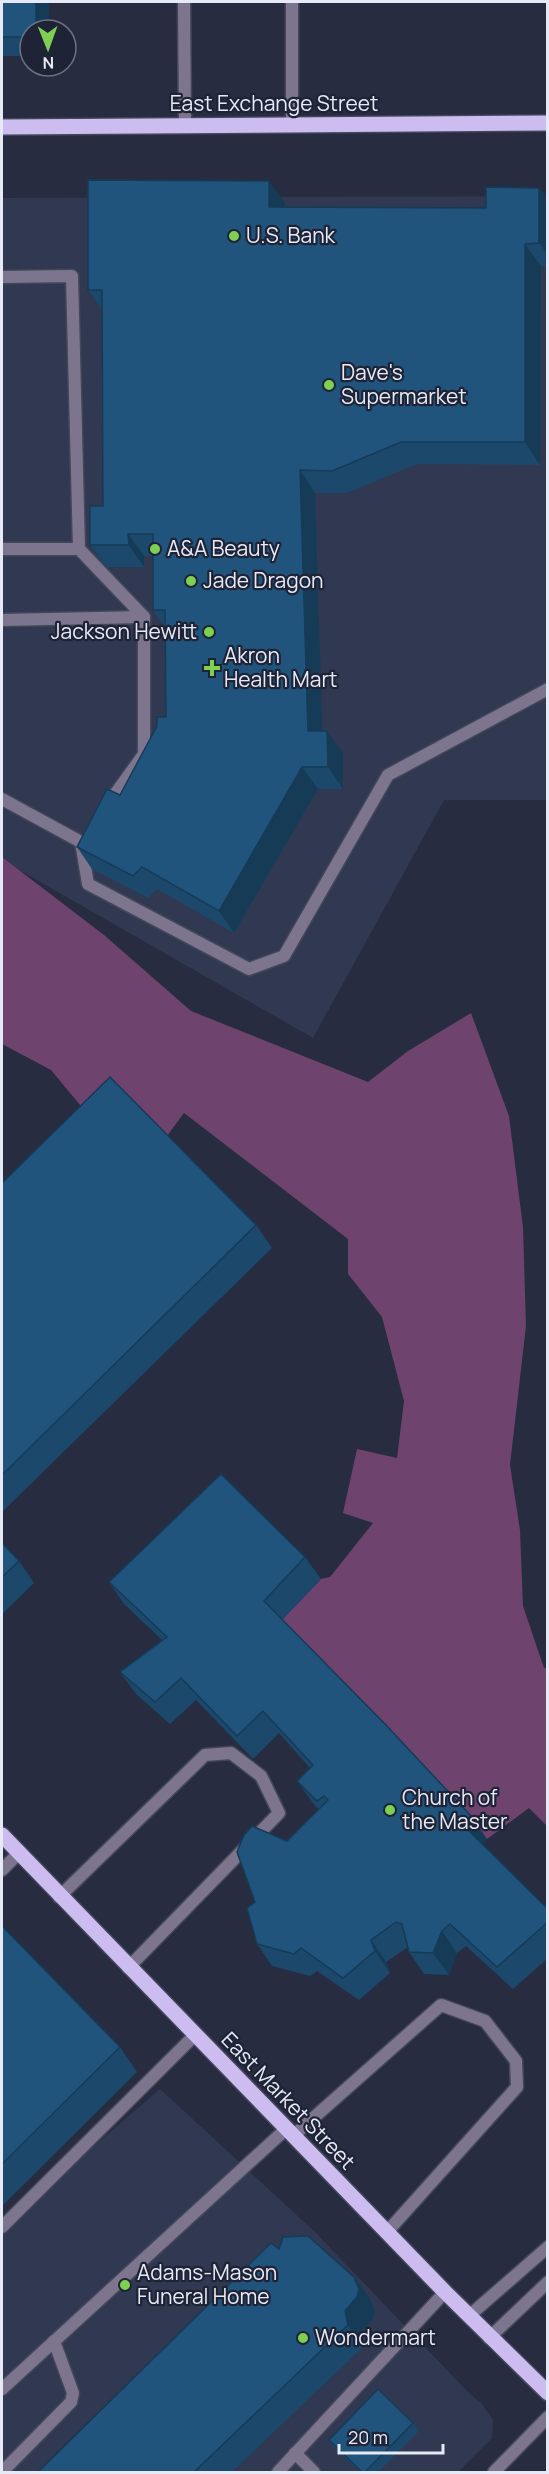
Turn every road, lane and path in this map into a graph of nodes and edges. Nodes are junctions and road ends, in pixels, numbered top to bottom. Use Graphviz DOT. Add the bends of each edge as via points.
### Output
graph roads {
  1 [pos="184,2"];
  2 [pos="292,2"];
  3 [pos="548,123"];
  4 [pos="185,125"];
  5 [pos="292,125"];
  6 [pos="2,127"];
  7 [pos="2,276"];
  8 [pos="2,549"];
  9 [pos="79,549"];
  10 [pos="144,617"];
  11 [pos="2,620"];
  12 [pos="548,689"];
  13 [pos="2,799"];
  14 [pos="102,813"];
  15 [pos="2,1835"];
  16 [pos="19,1853"];
  17 [pos="2,1870"];
  18 [pos="59,1897"];
  19 [pos="128,1968"];
  20 [pos="195,2035"];
  21 [pos="290,2132"];
  22 [pos="2,2227"];
  23 [pos="387,2232"];
  24 [pos="548,2247"];
  25 [pos="548,2282"];
  26 [pos="445,2292"];
  27 [pos="470,2315"];
  28 [pos="489,2337"];
  29 [pos="54,2341"];
  30 [pos="2,2389"];
  31 [pos="548,2393"];
  32 [pos="548,2417"];
  33 [pos="295,2454"];
  34 [pos="2,2472"];
  35 [pos="278,2472"];
  36 [pos="314,2472"];
  37 [pos="494,2472"];
  1 -- 4 [label="street"];
  2 -- 5 [label="street"];
  3 -- 5 [label="main road, East Exchange Street"];
  4 -- 5 [label="main road, East Exchange Street"];
  4 -- 6 [label="main road, East Exchange Street"];
  7 -- 9 [label="street" via="72,276"];
  8 -- 9 [label="street"];
  9 -- 10 [label="street"];
  10 -- 11 [label="street"];
  10 -- 14 [label="street" via="144,754"];
  12 -- 13 [label="street" via="388,775 284,956 249,969 88,884 85,837"];
  15 -- 16 [label="main road, East Market Street"];
  16 -- 17 [label="street"];
  16 -- 18 [label="main road, East Market Street"];
  18 -- 19 [label="main road, East Market Street"];
  18 -- 19 [label="street" via="205,1755 231,1753 261,1776 279,1813"];
  19 -- 20 [label="main road, East Market Street"];
  20 -- 21 [label="main road, East Market Street"];
  20 -- 22 [label="street"];
  21 -- 23 [label="main road, East Market Street"];
  21 -- 23 [label="street" via="441,2005 485,2021 516,2061 517,2086"];
  21 -- 29 [label="street"];
  23 -- 26 [label="main road, East Market Street"];
  24 -- 27 [label="street"];
  25 -- 28 [label="street"];
  26 -- 27 [label="main road, East Market Street"];
  26 -- 33 [label="street"];
  27 -- 28 [label="main road, East Market Street"];
  28 -- 31 [label="main road, East Market Street"];
  29 -- 30 [label="street"];
  29 -- 34 [label="street" via="73,2393 71,2402"];
  32 -- 37 [label="street"];
  33 -- 35 [label="street"];
  33 -- 36 [label="street"];
}
